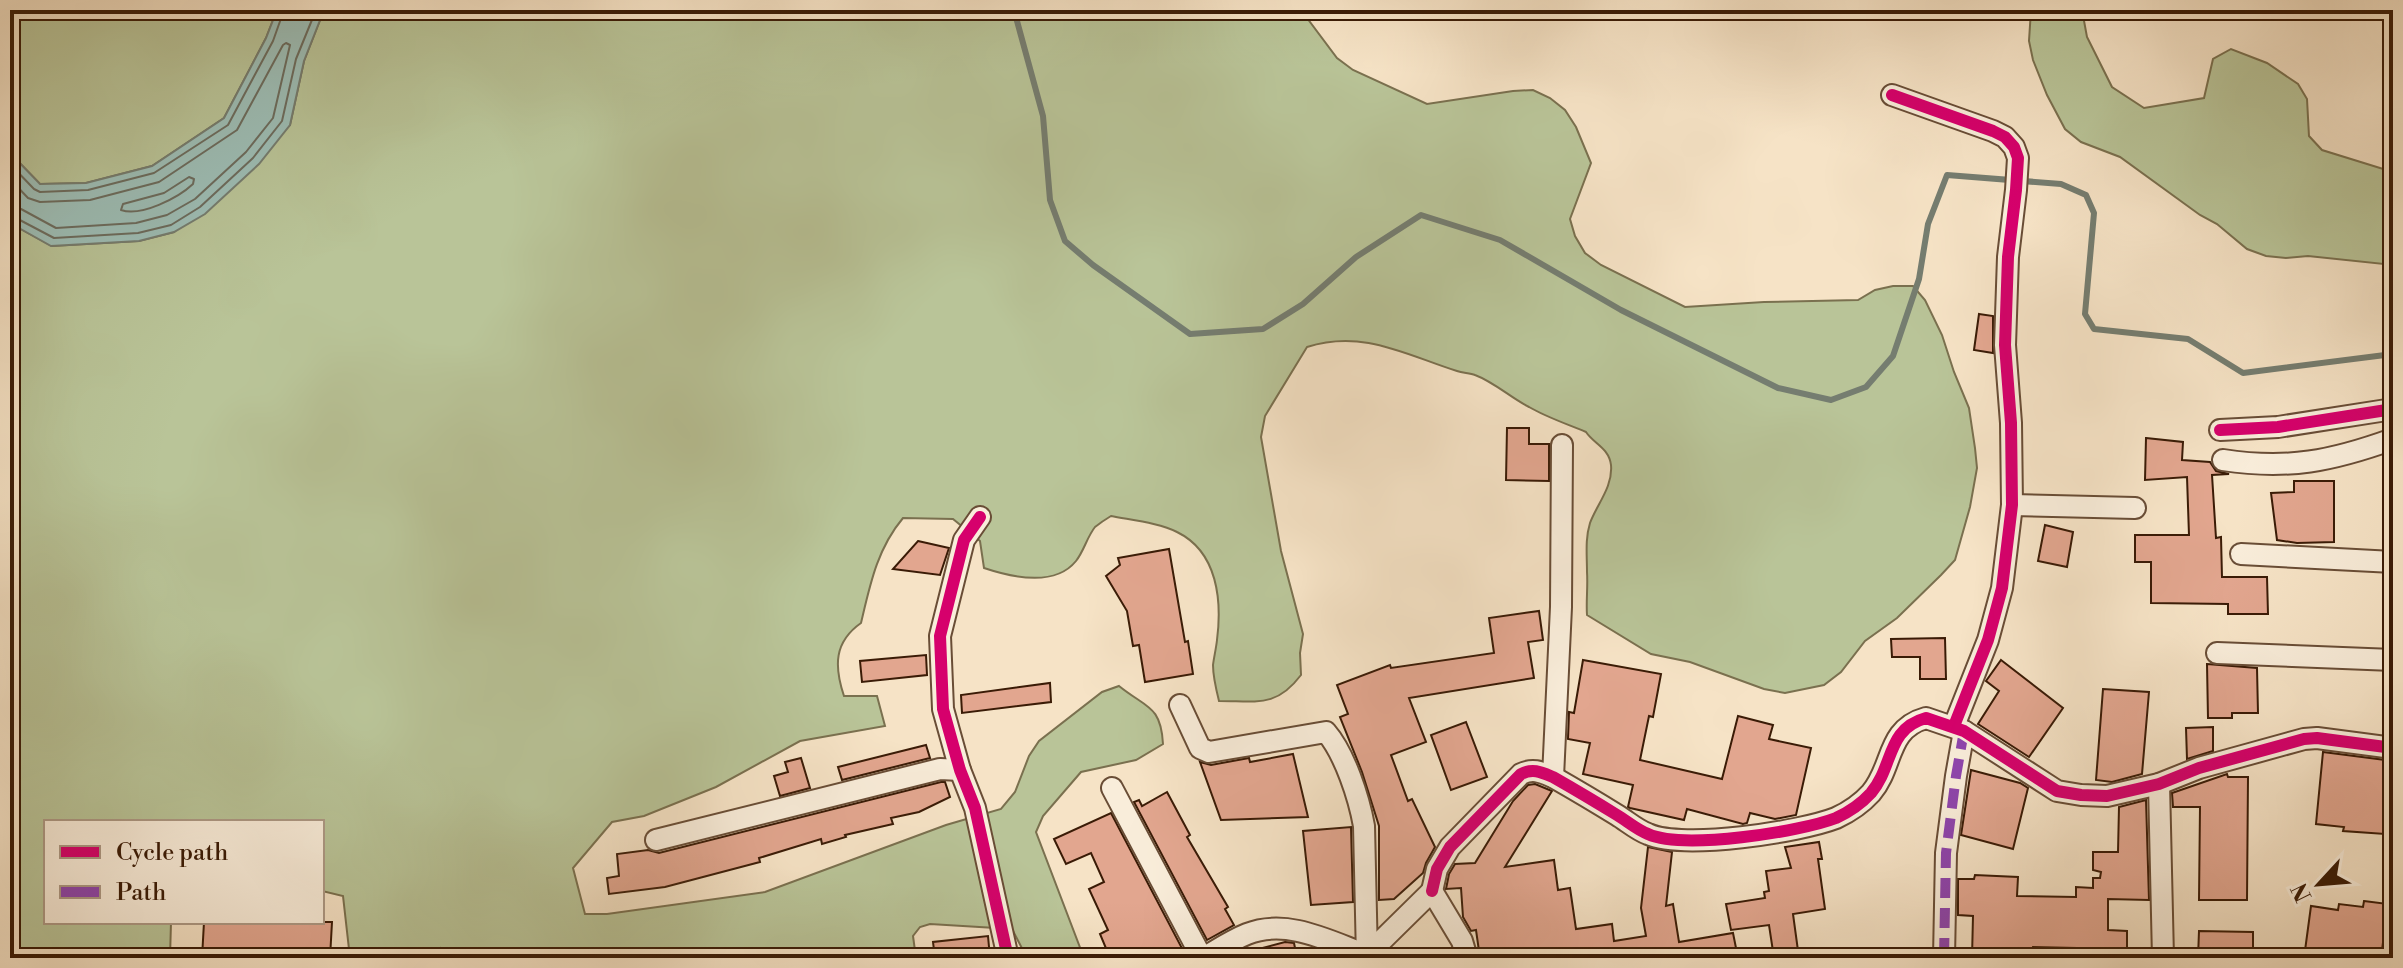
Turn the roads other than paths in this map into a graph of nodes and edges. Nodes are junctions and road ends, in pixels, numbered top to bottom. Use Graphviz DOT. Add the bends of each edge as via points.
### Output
graph roads {
  1 [pos="1892,95"];
  2 [pos="2393,409"];
  3 [pos="2220,430"];
  4 [pos="2393,439"];
  5 [pos="1562,445"];
  6 [pos="2223,460"];
  7 [pos="2012,505"];
  8 [pos="2135,508"];
  9 [pos="980,517"];
  10 [pos="2241,554"];
  11 [pos="2393,562"];
  12 [pos="2217,653"];
  13 [pos="2393,660"];
  14 [pos="1180,705"];
  15 [pos="1959,729"];
  16 [pos="2393,748"];
  17 [pos="960,770"];
  18 [pos="1553,777"];
  19 [pos="2159,784"];
  20 [pos="1112,788"];
  21 [pos="656,840"];
  22 [pos="1432,891"];
  23 [pos="1367,956"];
  24 [pos="1008,958"];
  25 [pos="1202,958"];
  26 [pos="1467,958"];
  27 [pos="1944,958"];
  28 [pos="2163,958"];
  1 -- 7 [label="street" via="2005,137 2018,158 2005,345"];
  2 -- 3 [label="street" via="2278,427"];
  4 -- 6 [label="street" via="2293,465"];
  5 -- 18 [label="street"];
  7 -- 8 [label="street"];
  7 -- 15 [label="street" via="2002,588"];
  9 -- 17 [label="street" via="964,540 940,636 943,709"];
  10 -- 11 [label="street"];
  12 -- 13 [label="street"];
  14 -- 23 [label="street" via="1200,748 1209,752 1326,732 1335,743 1364,826"];
  15 -- 18 [label="street" via="1926,718 1906,727 1878,785 1849,812 1744,838 1670,840 1648,835"];
  15 -- 19 [label="street" via="2057,791 2107,796"];
  15 -- 27 [label="street" via="1946,853"];
  16 -- 19 [label="street" via="2304,739"];
  17 -- 21 [label="street" via="940,769"];
  17 -- 24 [label="street" via="978,821"];
  18 -- 22 [label="street" via="1537,770 1521,774 1450,847"];
  19 -- 28 [label="street"];
  20 -- 25 [label="street"];
  22 -- 23 [label="street"];
  22 -- 26 [label="street"];
  23 -- 25 [label="street" via="1297,929 1267,929"];
}
